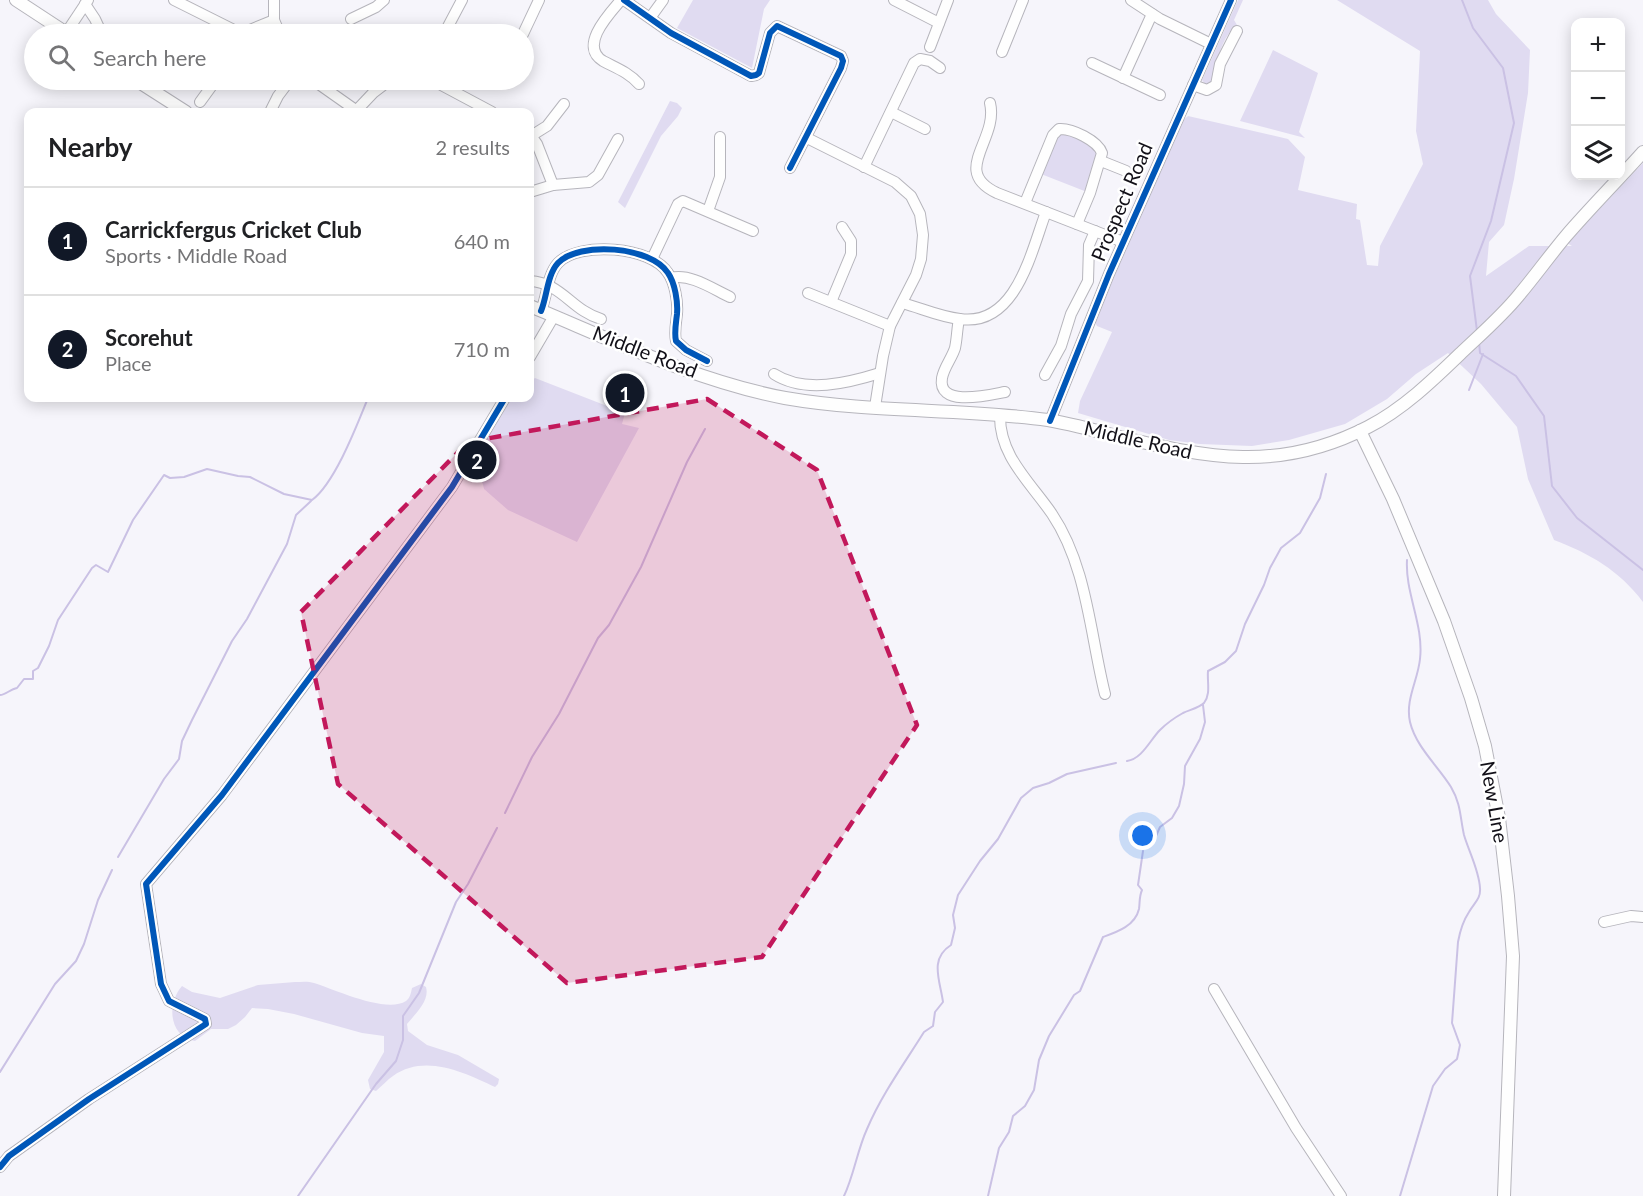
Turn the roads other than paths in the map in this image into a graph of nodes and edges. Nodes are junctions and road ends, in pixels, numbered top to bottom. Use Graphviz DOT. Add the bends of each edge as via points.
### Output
graph roads {
  1 [pos="16,0"];
  2 [pos="174,0"];
  3 [pos="274,0"];
  4 [pos="384,0"];
  5 [pos="539,0"];
  6 [pos="622,0"];
  7 [pos="663,0"];
  8 [pos="894,0"];
  9 [pos="948,0"];
  10 [pos="1023,0"];
  11 [pos="1131,0"];
  12 [pos="1231,0"];
  13 [pos="460,1"];
  14 [pos="86,2"];
  15 [pos="1152,14"];
  16 [pos="650,18"];
  17 [pos="351,19"];
  18 [pos="274,20"];
  19 [pos="939,23"];
  20 [pos="52,24"];
  21 [pos="73,24"];
  22 [pos="97,24"];
  23 [pos="221,24"];
  24 [pos="264,24"];
  25 [pos="276,24"];
  26 [pos="449,24"];
  27 [pos="527,24"];
  28 [pos="1237,31"];
  29 [pos="1211,44"];
  30 [pos="930,46"];
  31 [pos="1002,52"];
  32 [pos="1092,63"];
  33 [pos="940,68"];
  34 [pos="1123,78"];
  35 [pos="639,84"];
  36 [pos="1193,85"];
  37 [pos="152,90"];
  38 [pos="209,90"];
  39 [pos="282,90"];
  40 [pos="326,90"];
  41 [pos="377,90"];
  42 [pos="448,90"];
  43 [pos="1160,95"];
  44 [pos="200,102"];
  45 [pos="990,103"];
  46 [pos="564,104"];
  47 [pos="180,108"];
  48 [pos="272,108"];
  49 [pos="351,108"];
  50 [pos="360,108"];
  51 [pos="476,108"];
  52 [pos="891,112"];
  53 [pos="925,129"];
  54 [pos="534,133"];
  55 [pos="720,137"];
  56 [pos="807,138"];
  57 [pos="618,139"];
  58 [pos="534,144"];
  59 [pos="1643,152"];
  60 [pos="1101,161"];
  61 [pos="864,167"];
  62 [pos="790,168"];
  63 [pos="1126,171"];
  64 [pos="553,185"];
  65 [pos="534,191"];
  66 [pos="1025,203"];
  67 [pos="708,211"];
  68 [pos="1046,212"];
  69 [pos="1077,224"];
  70 [pos="842,227"];
  71 [pos="753,231"];
  72 [pos="1095,231"];
  73 [pos="1123,242"];
  74 [pos="652,259"];
  75 [pos="671,278"];
  76 [pos="534,282"];
  77 [pos="549,285"];
  78 [pos="808,293"];
  79 [pos="730,297"];
  80 [pos="831,302"];
  81 [pos="902,303"];
  82 [pos="535,309"];
  83 [pos="554,316"];
  84 [pos="601,319"];
  85 [pos="958,319"];
  86 [pos="890,326"];
  87 [pos="534,350"];
  88 [pos="707,361"];
  89 [pos="880,373"];
  90 [pos="774,374"];
  91 [pos="1045,375"];
  92 [pos="1005,392"];
  93 [pos="503,402"];
  94 [pos="875,407"];
  95 [pos="1000,415"];
  96 [pos="1050,421"];
  97 [pos="1360,431"];
  98 [pos="1105,694"];
  99 [pos="1643,917"];
  100 [pos="1604,922"];
  101 [pos="1214,989"];
  102 [pos="0,1167"];
  103 [pos="1341,1196"];
  104 [pos="1504,1196"];
  1 -- 20 [label="main road"];
  2 -- 23 [label="street"];
  3 -- 18 [label="street"];
  4 -- 17 [label="street"];
  5 -- 27 [label="street"];
  6 -- 16 [label="street"];
  6 -- 35 [label="street" via="600,26 594,49 600,59 628,73"];
  7 -- 16 [label="street"];
  8 -- 19 [label="street"];
  9 -- 19 [label="street"];
  10 -- 31 [label="street"];
  11 -- 15 [label="street"];
  12 -- 29 [label="street, Prospect Road"];
  13 -- 26 [label="street"];
  14 -- 21 [label="street"];
  14 -- 22 [label="street"];
  15 -- 29 [label="street"];
  15 -- 34 [label="street"];
  16 -- 56 [label="street" via="749,75 757,75 770,33 777,26 842,56 842,67"];
  18 -- 24 [label="street"];
  18 -- 25 [label="street"];
  19 -- 30 [label="street"];
  28 -- 36 [label="street" via="1220,64 1216,85 1207,90"];
  29 -- 36 [label="street, Prospect Road"];
  32 -- 34 [label="street"];
  33 -- 52 [label="street" via="926,59 915,61"];
  34 -- 43 [label="street"];
  36 -- 73 [label="street, Prospect Road"];
  37 -- 47 [label="main road"];
  38 -- 44 [label="street"];
  39 -- 48 [label="street"];
  40 -- 49 [label="street"];
  41 -- 50 [label="street"];
  42 -- 51 [label="street"];
  45 -- 66 [label="street" via="991,123 976,164 976,175 986,187"];
  46 -- 54 [label="street" via="547,126"];
  52 -- 53 [label="street"];
  52 -- 61 [label="street"];
  55 -- 67 [label="street" via="720,177"];
  56 -- 61 [label="street"];
  56 -- 62 [label="street"];
  57 -- 64 [label="street" via="593,180"];
  58 -- 64 [label="street"];
  59 -- 97 [label="main road, Middle Road" via="1568,233 1488,329 1407,401"];
  60 -- 63 [label="street"];
  60 -- 66 [label="street" via="1098,146 1070,130 1059,129 1050,141"];
  60 -- 69 [label="street"];
  61 -- 81 [label="street" via="900,185 920,214 922,255"];
  64 -- 65 [label="street"];
  66 -- 68 [label="street"];
  67 -- 71 [label="street"];
  67 -- 74 [label="street" via="680,202"];
  68 -- 69 [label="street"];
  68 -- 85 [label="street" via="1022,276 1006,303 989,317"];
  69 -- 72 [label="street"];
  70 -- 80 [label="street" via="851,241 851,254"];
  72 -- 73 [label="street"];
  72 -- 91 [label="street" via="1089,246 1087,284"];
  73 -- 96 [label="street, Prospect Road"];
  74 -- 75 [label="street"];
  74 -- 77 [label="street" via="621,250 577,253 556,265"];
  75 -- 79 [label="street" via="688,277"];
  75 -- 88 [label="street" via="677,310 675,339 681,347"];
  76 -- 77 [label="street"];
  77 -- 82 [label="street"];
  77 -- 84 [label="street" via="583,312"];
  78 -- 80 [label="street"];
  80 -- 86 [label="street"];
  81 -- 85 [label="street"];
  81 -- 86 [label="street"];
  82 -- 83 [label="main road, Middle Road"];
  83 -- 87 [label="street"];
  83 -- 94 [label="main road, Middle Road" via="652,357 743,388 809,402"];
  85 -- 92 [label="street" via="942,389 955,397"];
  86 -- 89 [label="street"];
  89 -- 90 [label="street" via="832,385 786,381"];
  89 -- 94 [label="street"];
  93 -- 102 [label="street" via="447,494 222,795 146,884 161,984 169,1001 205,1018 206,1024 89,1100 9,1156"];
  94 -- 95 [label="main road, Middle Road"];
  95 -- 96 [label="main road, Middle Road"];
  95 -- 98 [label="street" via="1001,435 1014,462 1071,549"];
  96 -- 97 [label="main road, Middle Road" via="1224,457 1264,457 1310,450"];
  97 -- 104 [label="main road, New Line" via="1444,621 1485,746 1499,818 1513,956"];
  99 -- 100 [label="street"];
  101 -- 103 [label="street"];
}
